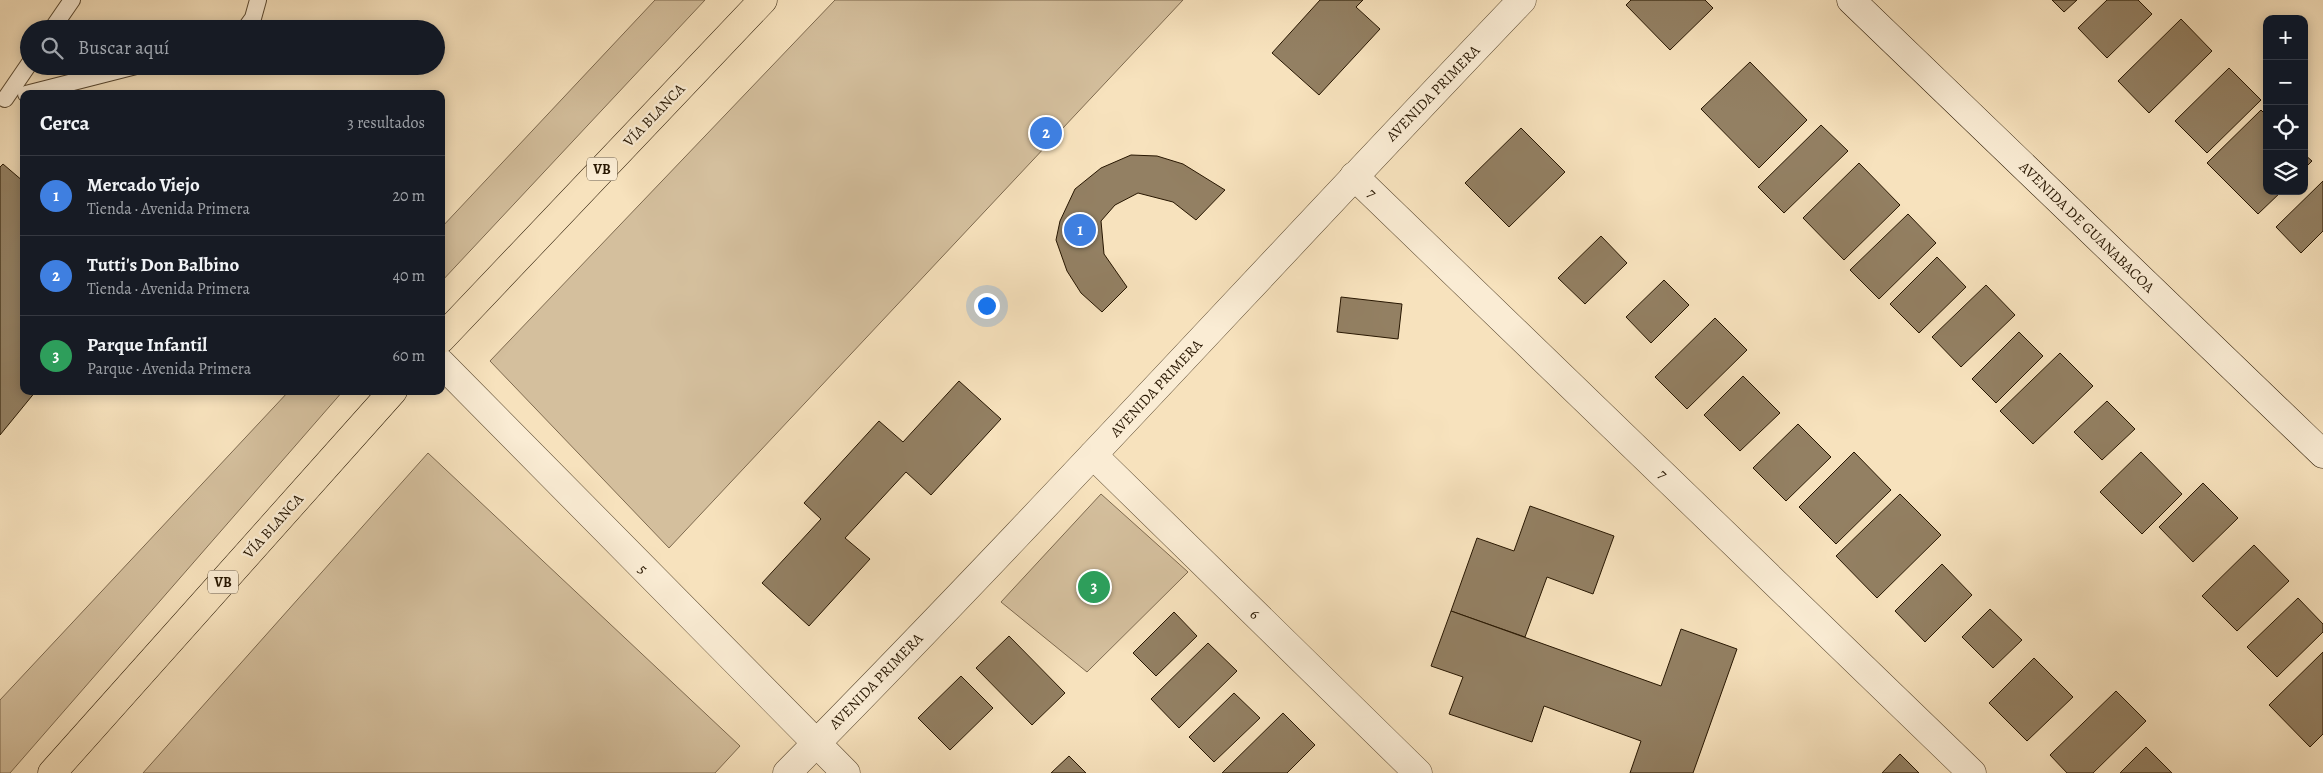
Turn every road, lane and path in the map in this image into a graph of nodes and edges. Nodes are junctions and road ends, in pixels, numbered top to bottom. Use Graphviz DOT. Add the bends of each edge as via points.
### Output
graph roads {
  1 [pos="72,0"];
  2 [pos="258,0"];
  3 [pos="763,0"];
  4 [pos="1522,0"];
  5 [pos="1851,0"];
  6 [pos="58,20"];
  7 [pos="252,20"];
  8 [pos="21,75"];
  9 [pos="100,75"];
  10 [pos="41,90"];
  11 [pos="20,95"];
  12 [pos="3,100"];
  13 [pos="1354,176"];
  14 [pos="445,335"];
  15 [pos="445,367"];
  16 [pos="390,395"];
  17 [pos="2323,454"];
  18 [pos="1093,455"];
  19 [pos="815,744"];
  20 [pos="52,773"];
  21 [pos="787,773"];
  22 [pos="846,773"];
  23 [pos="1418,773"];
  24 [pos="1972,773"];
  1 -- 6 [label="lane"];
  2 -- 7 [label="lane"];
  3 -- 14 [label="main road, VÍA BLANCA / VB"];
  4 -- 13 [label="street, AVENIDA PRIMERA"];
  5 -- 17 [label="street, AVENIDA DE GUANABACOA"];
  8 -- 12 [label="lane"];
  9 -- 10 [label="lane"];
  11 -- 12 [label="lane"];
  13 -- 18 [label="street, AVENIDA PRIMERA"];
  13 -- 24 [label="street, 7"];
  15 -- 19 [label="street, 5"];
  16 -- 20 [label="main road, VÍA BLANCA / VB"];
  18 -- 19 [label="street, AVENIDA PRIMERA"];
  18 -- 23 [label="street, 6"];
  19 -- 21 [label="street, AVENIDA PRIMERA"];
  19 -- 22 [label="street, 5"];
}
